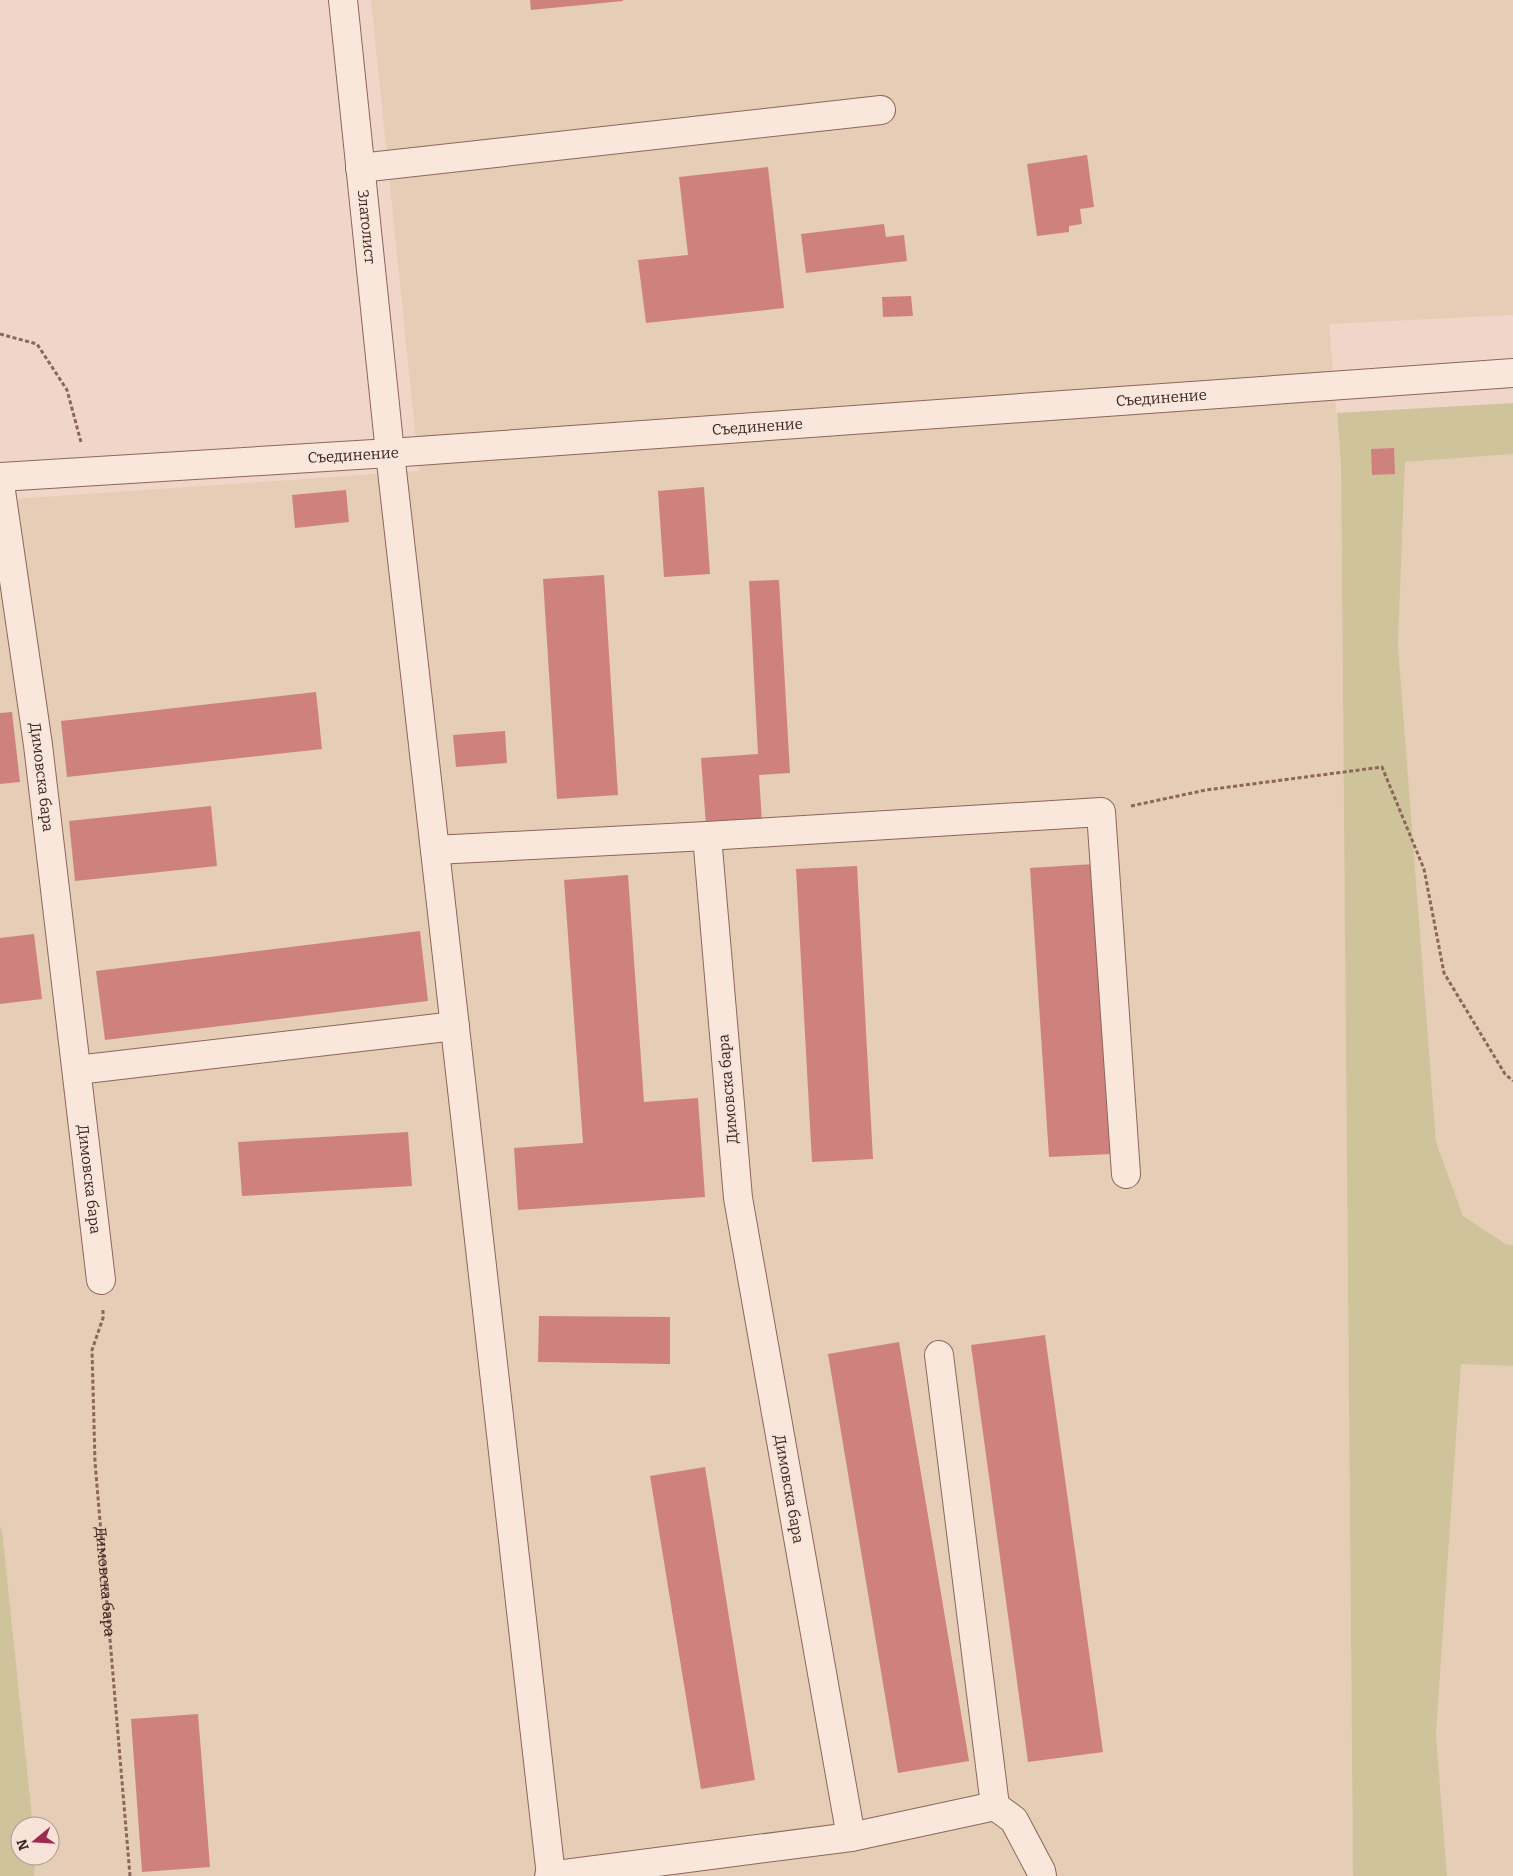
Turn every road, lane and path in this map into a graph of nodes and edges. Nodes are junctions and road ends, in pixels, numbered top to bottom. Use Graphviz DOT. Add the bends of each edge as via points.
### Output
graph roads {
  1 [pos="343,0"];
  2 [pos="881,110"];
  3 [pos="360,168"];
  4 [pos="0,334"];
  5 [pos="1513,373"];
  6 [pos="390,453"];
  7 [pos="88,471"];
  8 [pos="0,477"];
  9 [pos="0,484"];
  10 [pos="1101,812"];
  11 [pos="707,836"];
  12 [pos="435,850"];
  13 [pos="455,1026"];
  14 [pos="77,1070"];
  15 [pos="1513,1081"];
  16 [pos="1126,1174"];
  17 [pos="101,1280"];
  18 [pos="939,1355"];
  19 [pos="995,1806"];
  20 [pos="851,1837"];
  21 [pos="130,1876"];
  22 [pos="550,1876"];
  23 [pos="1042,1876"];
  1 -- 3 [label="street, Златолист"];
  2 -- 3 [label="street"];
  3 -- 6 [label="street, Златолист"];
  4 -- 7 [label="path" via="37,344 67,390"];
  5 -- 6 [label="street, Съединение"];
  6 -- 7 [label="street, Съединение"];
  6 -- 12 [label="street, Златолист"];
  7 -- 8 [label="street, Съединение"];
  9 -- 14 [label="street, Димовска бара" via="38,745"];
  10 -- 11 [label="street"];
  10 -- 15 [label="path" via="1206,790 1382,767 1424,869 1444,973"];
  10 -- 16 [label="street"];
  11 -- 12 [label="street"];
  11 -- 20 [label="street, Димовска бара" via="738,1198"];
  12 -- 13 [label="street, Златолист"];
  13 -- 14 [label="street"];
  13 -- 22 [label="street, Златолист"];
  14 -- 17 [label="street, Димовска бара"];
  17 -- 21 [label="path, Димовска бара" via="103,1318 92,1350 95,1462"];
  18 -- 19 [label="street"];
  19 -- 20 [label="street"];
  19 -- 23 [label="street" via="1014,1820"];
  20 -- 22 [label="street"];
}
